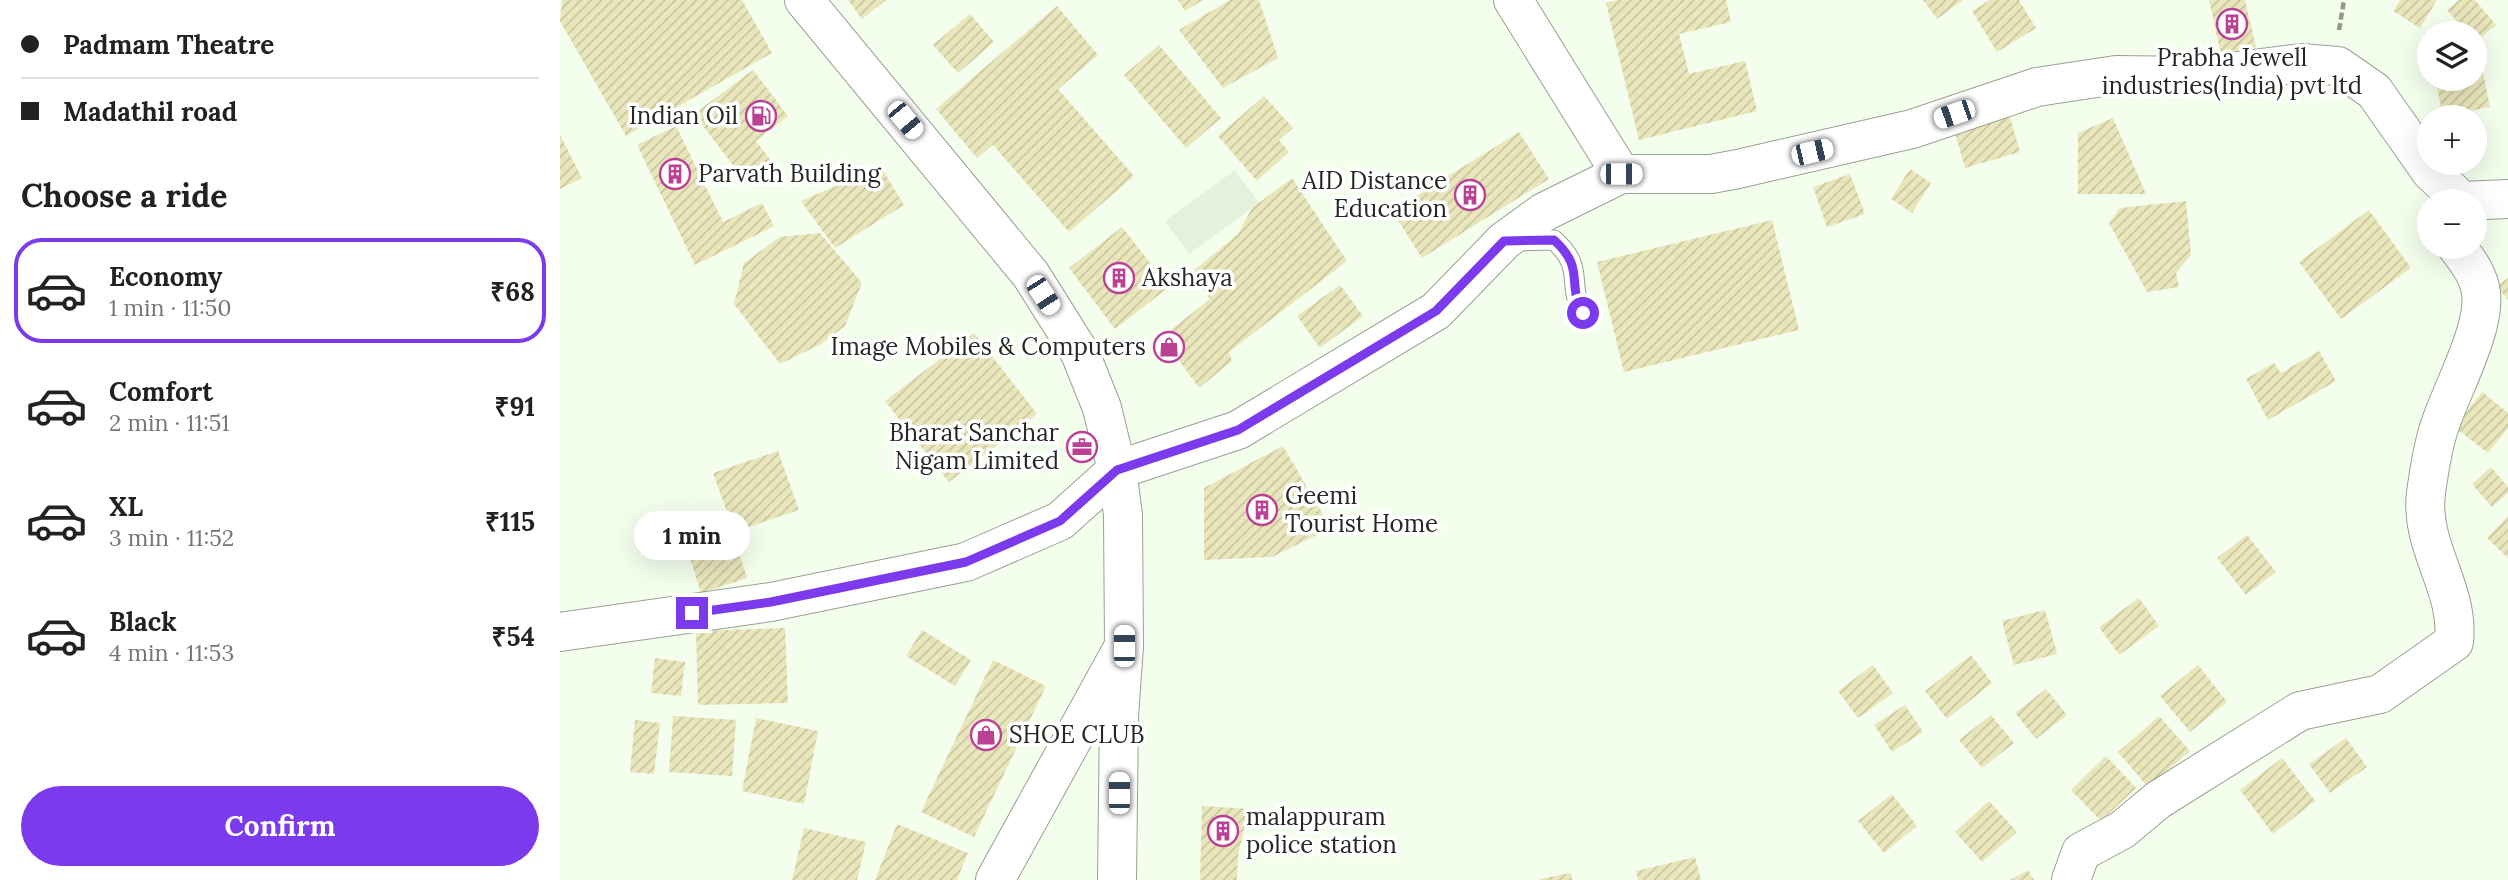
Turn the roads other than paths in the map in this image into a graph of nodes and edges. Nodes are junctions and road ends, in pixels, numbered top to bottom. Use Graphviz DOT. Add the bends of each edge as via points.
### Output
graph roads {
  1 [pos="804,0"];
  2 [pos="1513,0"];
  3 [pos="1621,174"];
  4 [pos="2449,189"];
  5 [pos="2508,199"];
  6 [pos="2487,200"];
  7 [pos="1504,241"];
  8 [pos="2467,259"];
  9 [pos="1583,313"];
  10 [pos="1117,470"];
  11 [pos="560,632"];
  12 [pos="1124,646"];
  13 [pos="995,880"];
  14 [pos="1116,880"];
  15 [pos="2071,880"];
  1 -- 10 [label="main road" via="1031,275 1080,353 1102,408"];
  2 -- 3 [label="main road"];
  3 -- 4 [label="main road" via="1711,174 1738,169 1912,129 2038,87 2116,75 2198,76 2301,63 2338,66 2374,91 2431,172"];
  3 -- 7 [label="main road" via="1544,212"];
  5 -- 6 [label="main road"];
  7 -- 9 [label="lane" via="1554,240 1569,254 1577,277 1574,298"];
  7 -- 10 [label="main road" via="1436,311 1238,430"];
  8 -- 15 [label="main road" via="2482,294 2474,338 2439,426 2424,520 2454,605 2454,642 2381,694 2300,711 2232,752 2158,800 2122,830 2081,852"];
  10 -- 11 [label="main road" via="1060,521 966,562 771,602"];
  10 -- 12 [label="main road" via="1123,515"];
  12 -- 13 [label="main road"];
  12 -- 14 [label="main road"];
}
